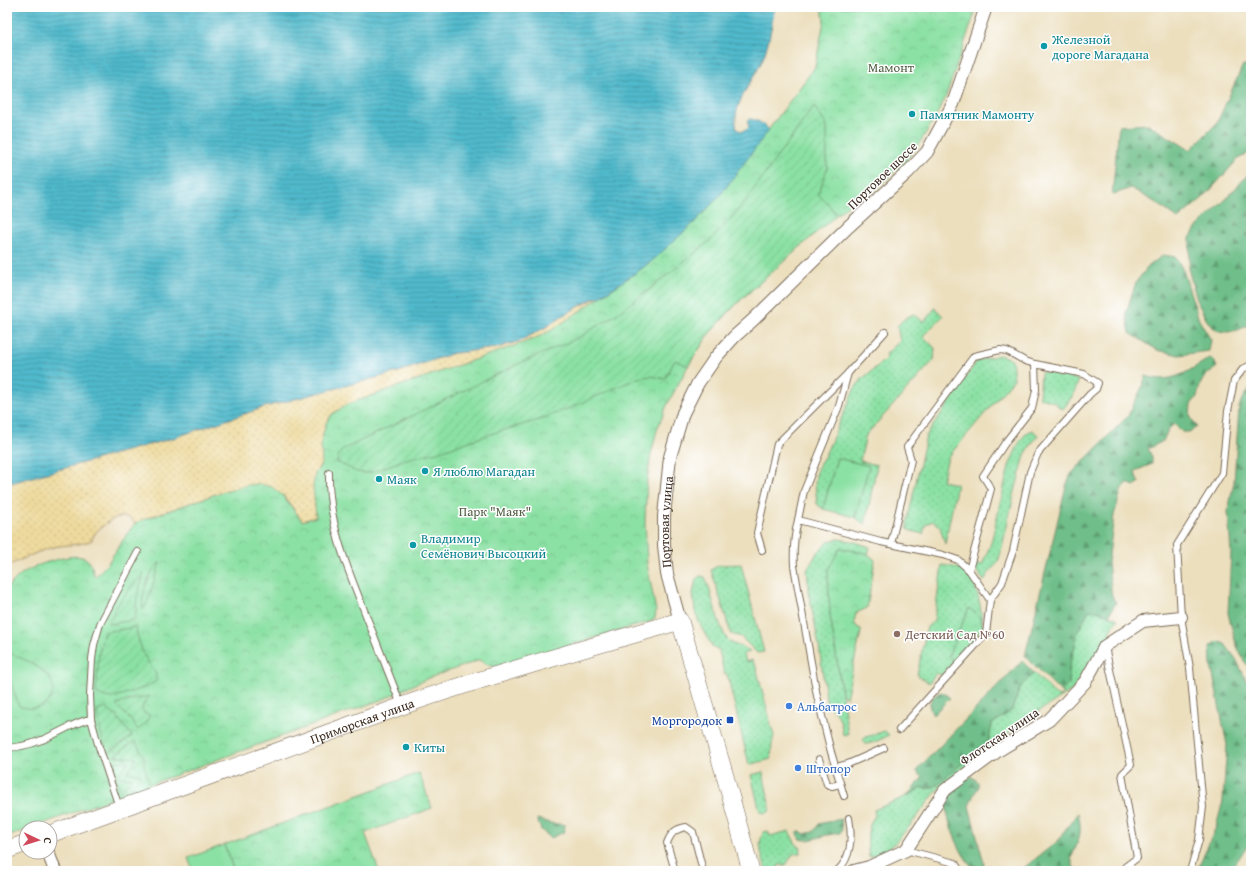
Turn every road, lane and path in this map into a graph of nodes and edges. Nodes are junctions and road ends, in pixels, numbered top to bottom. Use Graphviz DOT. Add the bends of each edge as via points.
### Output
graph roads {
  1 [pos="986,7"];
  2 [pos="848,227"];
  3 [pos="885,332"];
  4 [pos="1036,364"];
  5 [pos="1251,365"];
  6 [pos="848,373"];
  7 [pos="329,473"];
  8 [pos="798,520"];
  9 [pos="891,544"];
  10 [pos="762,550"];
  11 [pos="138,552"];
  12 [pos="969,570"];
  13 [pos="990,600"];
  14 [pos="1181,616"];
  15 [pos="680,621"];
  16 [pos="1105,646"];
  17 [pos="402,706"];
  18 [pos="91,719"];
  19 [pos="899,730"];
  20 [pos="7,748"];
  21 [pos="884,748"];
  22 [pos="819,759"];
  23 [pos="836,767"];
  24 [pos="840,784"];
  25 [pos="844,796"];
  26 [pos="119,809"];
  27 [pos="849,818"];
  28 [pos="58,831"];
  29 [pos="18,846"];
  30 [pos="7,850"];
  31 [pos="906,850"];
  32 [pos="51,860"];
  33 [pos="55,871"];
  34 [pos="675,871"];
  35 [pos="703,871"];
  36 [pos="751,871"];
  37 [pos="837,871"];
  38 [pos="854,871"];
  39 [pos="960,871"];
  40 [pos="1126,871"];
  41 [pos="1190,871"];
  1 -- 2 [label="street, Портовое шоссе" via="953,104 927,152"];
  2 -- 15 [label="street, Портовая улица" via="716,357 698,383 684,413 670,457 664,539 666,574"];
  3 -- 6 [label="lane"];
  4 -- 9 [label="lane" via="1000,350 974,356 907,447 911,460"];
  4 -- 12 [label="lane" via="1036,390 1032,408 1006,440 983,476 991,489"];
  4 -- 13 [label="lane" via="1084,374 1098,383 1096,389 1038,453 1030,472 1013,551 1002,583"];
  5 -- 14 [label="lane" via="1243,369 1234,381 1222,473 1177,545"];
  6 -- 8 [label="lane" via="839,406 804,491"];
  6 -- 10 [label="lane" via="777,444 757,533"];
  7 -- 17 [label="lane" via="328,488 336,535"];
  8 -- 9 [label="lane"];
  8 -- 23 [label="lane" via="794,537 794,566 817,696"];
  9 -- 12 [label="lane" via="943,555 958,560"];
  11 -- 18 [label="lane" via="100,624 94,644"];
  12 -- 13 [label="lane"];
  13 -- 19 [label="lane" via="986,634"];
  14 -- 16 [label="street, Флотская улица" via="1143,621"];
  14 -- 41 [label="lane" via="1190,668 1203,807 1199,840"];
  15 -- 17 [label="street, Приморская улица" via="506,671"];
  15 -- 36 [label="street, Портовая улица"];
  16 -- 31 [label="street, Флотская улица" via="1085,682 1049,720 999,750 945,790"];
  16 -- 40 [label="lane" via="1131,765 1122,774 1138,858 1125,867"];
  17 -- 26 [label="street, Приморская улица"];
  18 -- 20 [label="lane" via="26,745"];
  18 -- 26 [label="lane"];
  21 -- 23 [label="lane"];
  22 -- 24 [label="lane" via="827,784"];
  23 -- 24 [label="lane"];
  24 -- 25 [label="lane"];
  26 -- 28 [label="street, Приморская улица"];
  27 -- 37 [label="lane" via="849,848 844,863"];
  29 -- 30 [label="street"];
  31 -- 38 [label="street"];
  31 -- 39 [label="lane" via="955,863"];
  32 -- 33 [label="street"];
  34 -- 35 [label="lane" via="667,843 674,832 686,827 693,832"];
}
